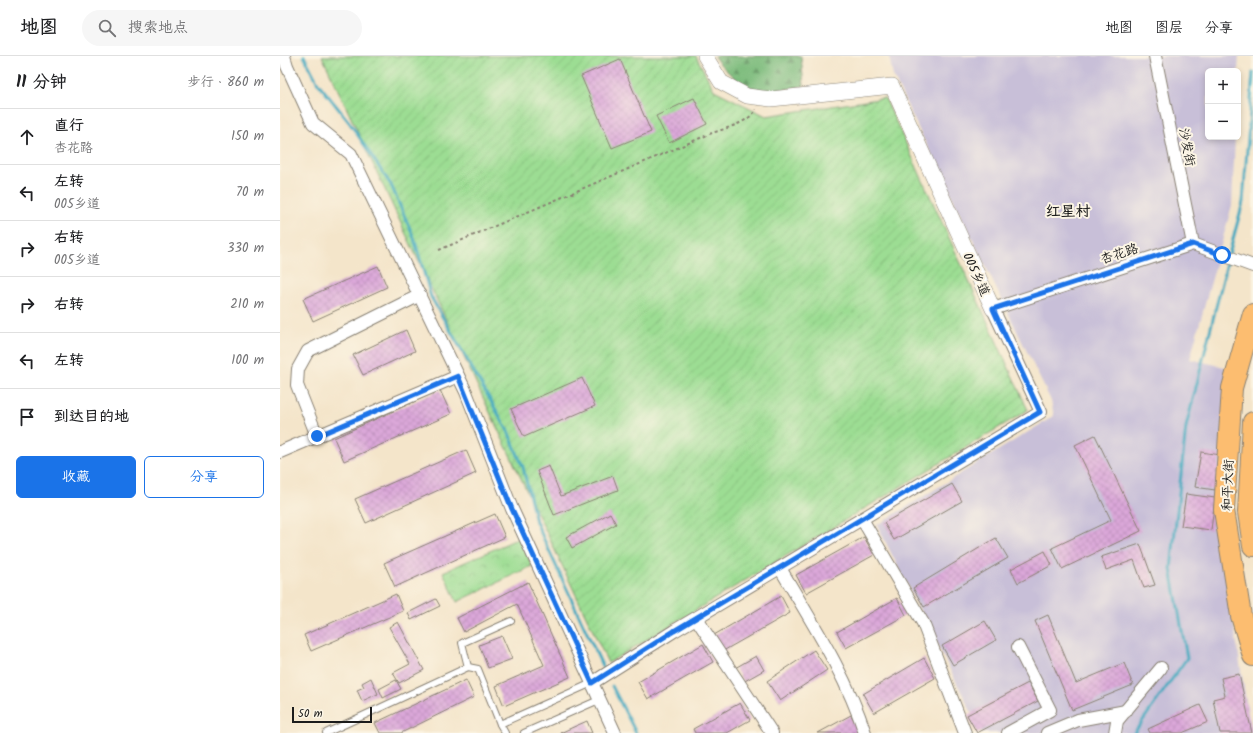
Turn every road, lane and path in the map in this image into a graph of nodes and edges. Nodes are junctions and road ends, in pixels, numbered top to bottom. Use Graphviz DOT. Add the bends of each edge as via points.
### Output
graph roads {
  1 [pos="284,56"];
  2 [pos="705,56"];
  3 [pos="1155,56"];
  4 [pos="760,98"];
  5 [pos="1193,244"];
  6 [pos="439,250"];
  7 [pos="1253,266"];
  8 [pos="420,295"];
  9 [pos="993,309"];
  10 [pos="1253,314"];
  11 [pos="458,376"];
  12 [pos="1253,422"];
  13 [pos="317,436"];
  14 [pos="280,452"];
  15 [pos="862,519"];
  16 [pos="1253,546"];
  17 [pos="780,568"];
  18 [pos="696,618"];
  19 [pos="511,621"];
  20 [pos="1018,647"];
  21 [pos="1253,656"];
  22 [pos="468,667"];
  23 [pos="1161,668"];
  24 [pos="592,683"];
  25 [pos="600,699"];
  26 [pos="1126,711"];
  27 [pos="500,724"];
  28 [pos="326,733"];
  29 [pos="505,733"];
  30 [pos="524,733"];
  31 [pos="615,733"];
  32 [pos="772,733"];
  33 [pos="865,733"];
  34 [pos="965,733"];
  35 [pos="1008,733"];
  36 [pos="1047,733"];
  37 [pos="1115,733"];
  1 -- 8 [label="street" via="313,123 351,154"];
  2 -- 4 [label="street, 005乡道" via="721,82 747,96"];
  3 -- 5 [label="street, 沙发街"];
  4 -- 6 [label="path" via="754,113 736,125"];
  4 -- 9 [label="street, 005乡道" via="892,86"];
  5 -- 7 [label="street"];
  5 -- 9 [label="street, 杏花路"];
  8 -- 11 [label="street"];
  8 -- 13 [label="street" via="308,351 298,369 298,385"];
  9 -- 15 [label="street, 005乡道" via="1040,412"];
  10 -- 21 [label="highway, 和平大街" via="1232,388 1224,510 1241,616"];
  11 -- 13 [label="street"];
  11 -- 24 [label="street" via="512,509"];
  12 -- 16 [label="highway, 和平大街" via="1248,512"];
  13 -- 14 [label="street"];
  15 -- 17 [label="street, 005乡道"];
  15 -- 34 [label="street" via="923,623"];
  17 -- 18 [label="street, 005乡道"];
  17 -- 33 [label="street" via="830,655"];
  18 -- 24 [label="street, 005乡道"];
  18 -- 32 [label="street"];
  19 -- 22 [label="lane" via="462,643"];
  20 -- 35 [label="street" via="1050,710"];
  22 -- 27 [label="lane" via="478,669"];
  22 -- 28 [label="lane"];
  23 -- 26 [label="street"];
  24 -- 25 [label="street"];
  24 -- 27 [label="lane"];
  25 -- 30 [label="lane"];
  25 -- 31 [label="street"];
  26 -- 36 [label="street" via="1078,720"];
  26 -- 37 [label="street" via="1117,721"];
  27 -- 29 [label="lane"];
}
